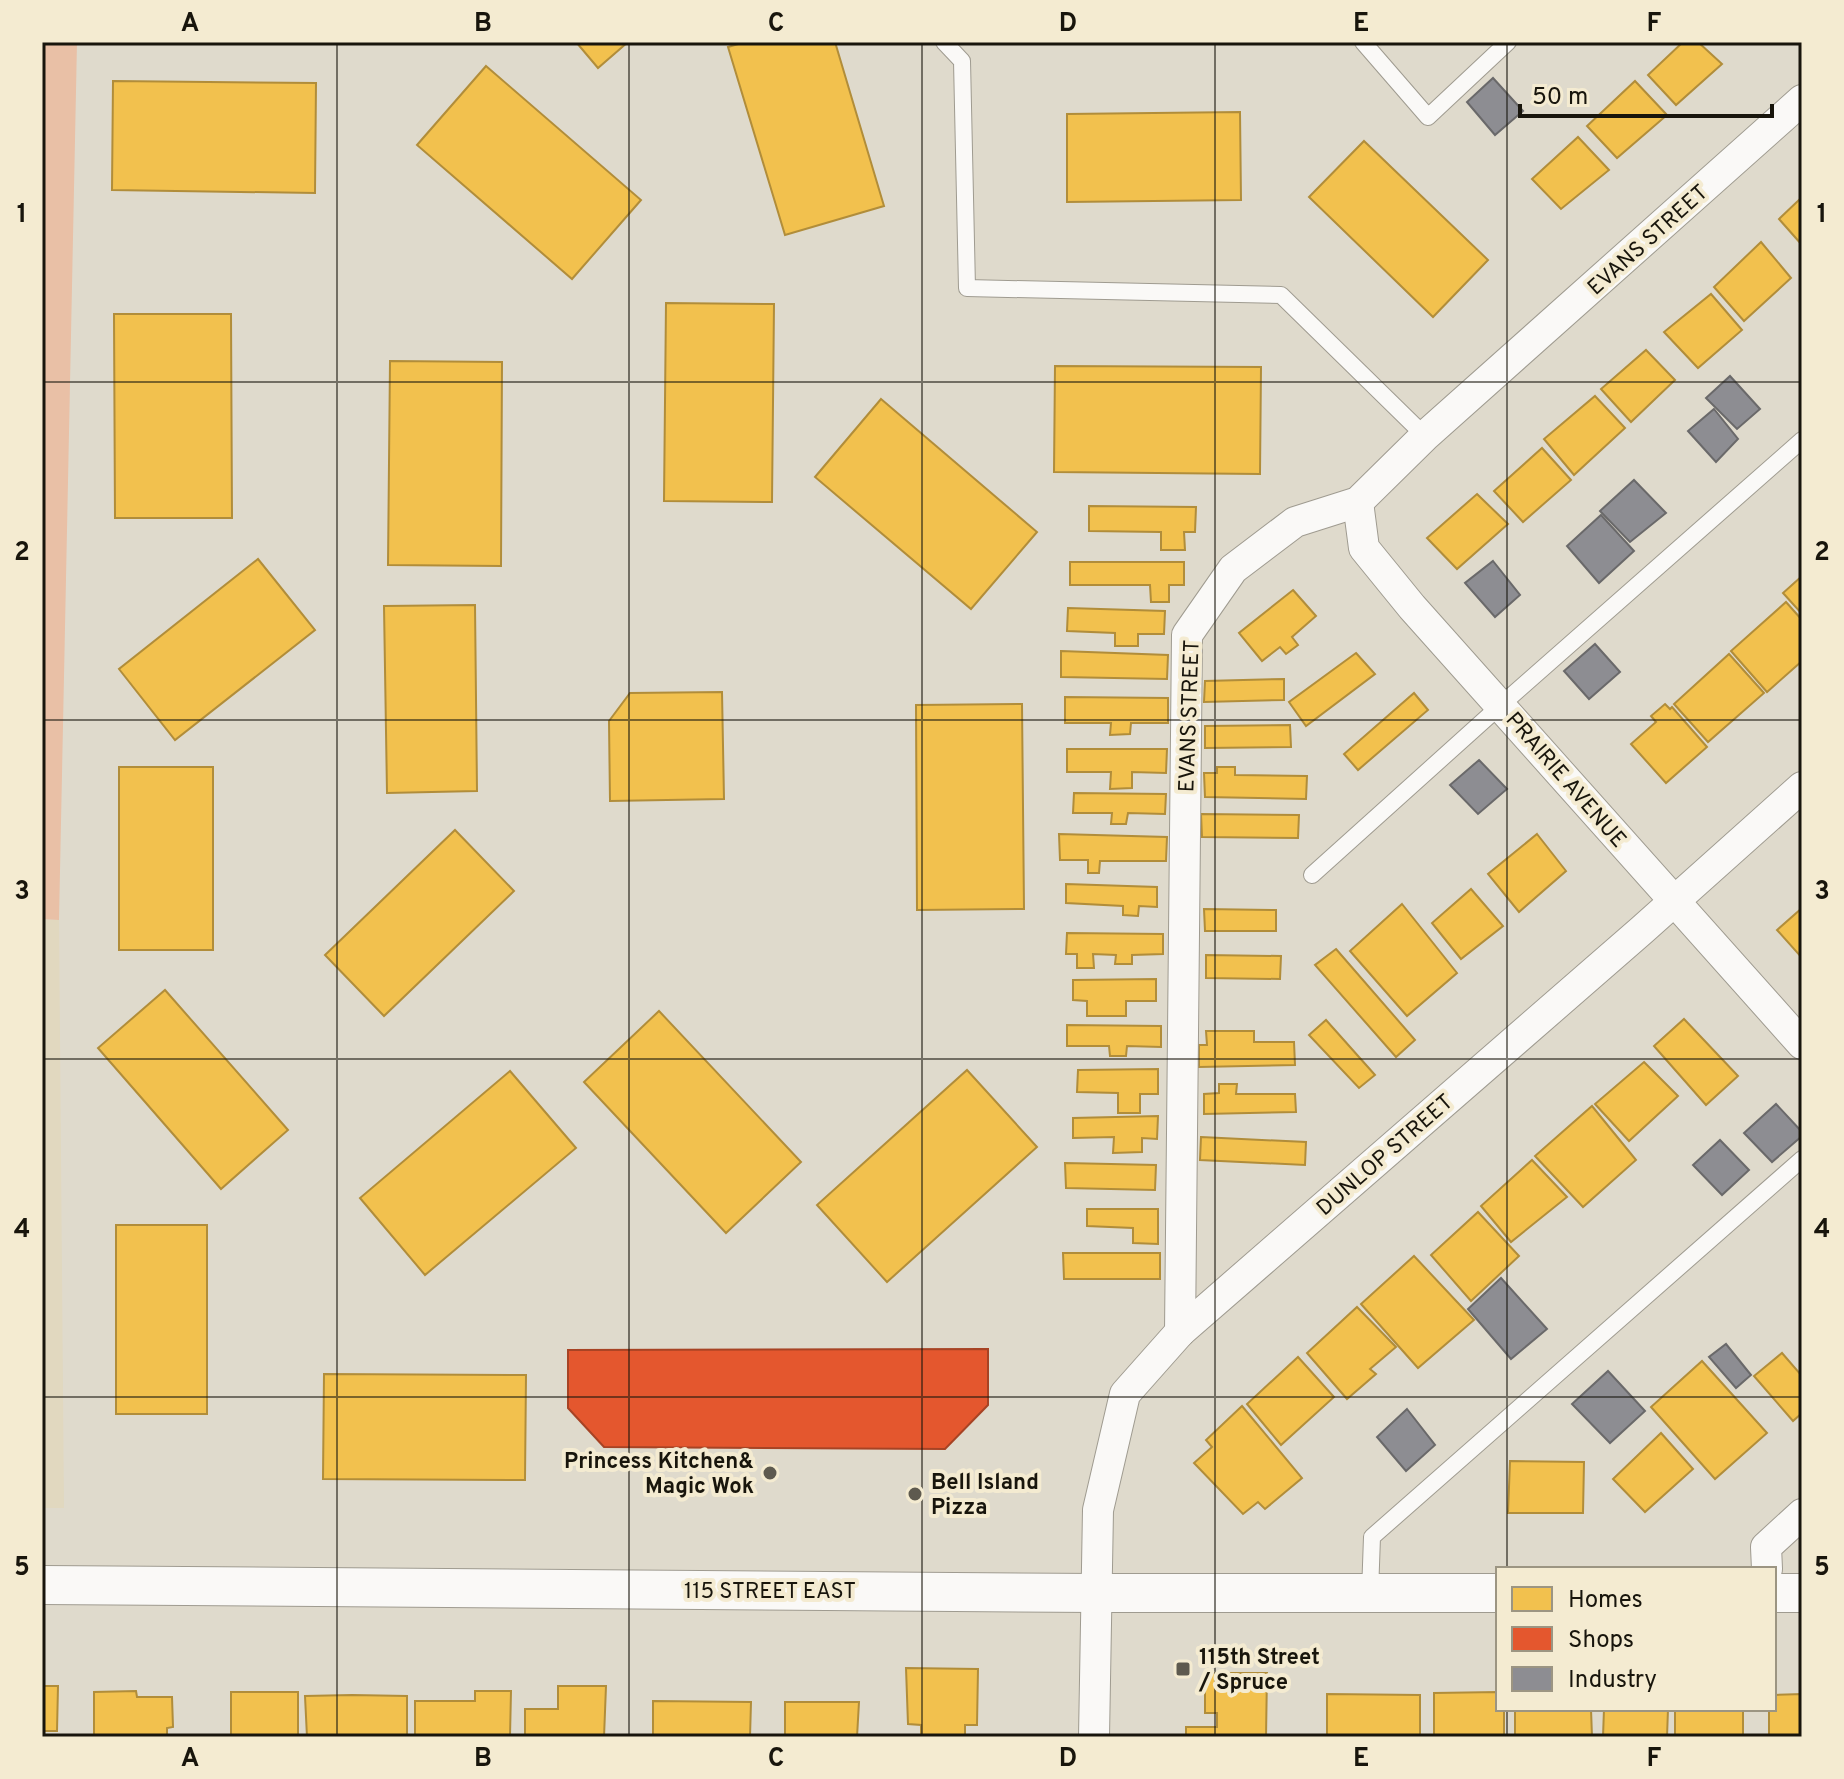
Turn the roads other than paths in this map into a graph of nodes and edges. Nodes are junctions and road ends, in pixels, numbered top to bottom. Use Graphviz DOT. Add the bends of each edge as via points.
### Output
graph roads {
  1 [pos="944,42"];
  2 [pos="963,42"];
  3 [pos="1363,42"];
  4 [pos="1508,42"];
  5 [pos="962,61"];
  6 [pos="1802,100"];
  7 [pos="1425,436"];
  8 [pos="1802,440"];
  9 [pos="1358,502"];
  10 [pos="1501,705"];
  11 [pos="1802,787"];
  12 [pos="1312,875"];
  13 [pos="1674,900"];
  14 [pos="1802,1044"];
  15 [pos="1802,1159"];
  16 [pos="1180,1332"];
  17 [pos="1802,1514"];
  18 [pos="1767,1567"];
  19 [pos="42,1585"];
  20 [pos="1096,1593"];
  21 [pos="1370,1593"];
  22 [pos="1496,1593"];
  23 [pos="1776,1593"];
  24 [pos="1802,1593"];
  25 [pos="1094,1737"];
  1 -- 5 [label="lane"];
  2 -- 5 [label="lane"];
  3 -- 4 [label="lane" via="1428,117"];
  5 -- 7 [label="lane" via="967,288 1281,295"];
  6 -- 7 [label="street, EVANS STREET"];
  7 -- 9 [label="street, EVANS STREET"];
  8 -- 10 [label="lane"];
  9 -- 10 [label="street, PRAIRIE AVENUE" via="1364,548"];
  9 -- 16 [label="street, EVANS STREET" via="1295,522 1233,569 1187,635"];
  10 -- 12 [label="lane"];
  10 -- 13 [label="street, PRAIRIE AVENUE"];
  11 -- 13 [label="street, DUNLOP STREET"];
  13 -- 14 [label="street, PRAIRIE AVENUE"];
  13 -- 16 [label="street, DUNLOP STREET"];
  15 -- 21 [label="lane" via="1372,1537"];
  16 -- 20 [label="street, DUNLOP STREET" via="1125,1394 1098,1510"];
  17 -- 18 [label="street" via="1766,1547"];
  19 -- 20 [label="street, 115 STREET EAST"];
  20 -- 21 [label="street, 115 STREET EAST"];
  20 -- 25 [label="street, DUNLOP STREET"];
  21 -- 22 [label="street, 115 STREET EAST"];
  23 -- 24 [label="street"];
}
